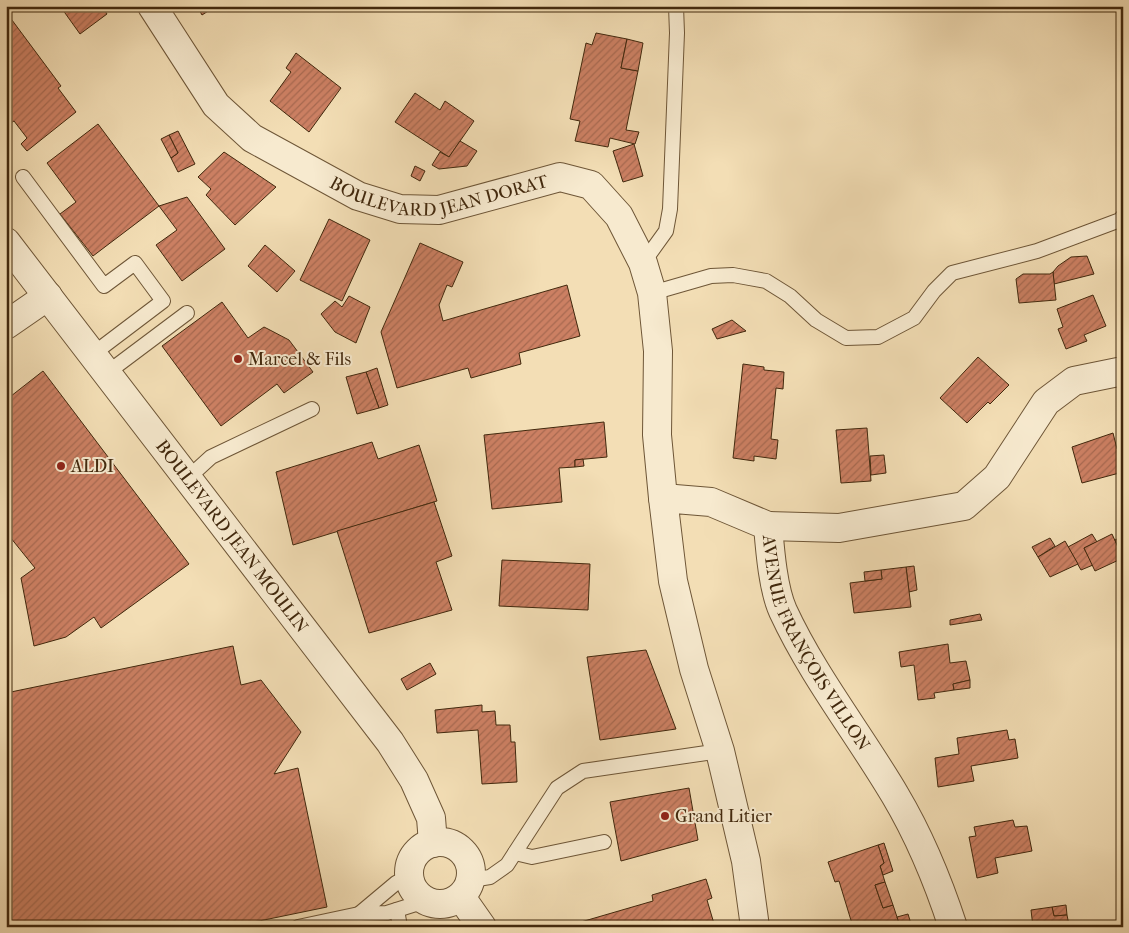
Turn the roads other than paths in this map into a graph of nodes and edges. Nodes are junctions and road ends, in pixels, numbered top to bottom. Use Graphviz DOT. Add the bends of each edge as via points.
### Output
graph roads {
  1 [pos="152,6"];
  2 [pos="676,6"];
  3 [pos="23,177"];
  4 [pos="1123,216"];
  5 [pos="6,242"];
  6 [pos="643,264"];
  7 [pos="652,293"];
  8 [pos="48,296"];
  9 [pos="187,313"];
  10 [pos="6,324"];
  11 [pos="100,364"];
  12 [pos="1123,371"];
  13 [pos="312,409"];
  14 [pos="188,478"];
  15 [pos="663,498"];
  16 [pos="768,526"];
  17 [pos="720,751"];
  18 [pos="433,842"];
  19 [pos="604,842"];
  20 [pos="515,853"];
  21 [pos="410,876"];
  22 [pos="466,888"];
  23 [pos="425,901"];
  24 [pos="397,910"];
  25 [pos="359,914"];
  26 [pos="298,927"];
  27 [pos="400,927"];
  28 [pos="482,927"];
  29 [pos="755,927"];
  30 [pos="953,927"];
  1 -- 6 [label="street, BOULEVARD JEAN DORAT" via="216,104 252,138 358,196 400,209 439,210 560,177 591,185 619,216"];
  2 -- 6 [label="lane" via="678,33 670,209 666,231"];
  3 -- 11 [label="lane" via="104,286 135,263 163,302"];
  4 -- 7 [label="lane" via="1120,220 1037,251 952,272 914,318 878,337 846,338 766,282 733,275 711,276"];
  5 -- 8 [label="street, BOULEVARD JEAN MOULIN"];
  6 -- 7 [label="street, BOULEVARD JEAN DORAT"];
  7 -- 15 [label="street, BOULEVARD JEAN DORAT" via="658,351 657,434"];
  8 -- 10 [label="street"];
  8 -- 11 [label="street, BOULEVARD JEAN MOULIN"];
  9 -- 11 [label="lane" via="150,340"];
  11 -- 14 [label="street, BOULEVARD JEAN MOULIN"];
  12 -- 16 [label="street" via="1074,381 1046,402 997,477 964,506 839,528"];
  13 -- 14 [label="lane" via="211,457"];
  14 -- 18 [label="street, BOULEVARD JEAN MOULIN" via="390,742 414,780 431,818"];
  15 -- 16 [label="street, AVENUE FRANÇOIS VILLON" via="711,502"];
  15 -- 17 [label="street" via="673,581 694,669"];
  16 -- 30 [label="street, AVENUE FRANÇOIS VILLON" via="770,556 782,610 896,797 935,874"];
  17 -- 20 [label="lane" via="583,771 557,788"];
  17 -- 29 [label="street" via="746,861"];
  18 -- 21 [label="street" via="413,857"];
  18 -- 22 [label="street" via="444,842 462,851 468,859"];
  19 -- 20 [label="lane" via="532,856"];
  20 -- 22 [label="lane" via="507,865"];
  21 -- 23 [label="street" via="415,893"];
  21 -- 25 [label="lane" via="396,883"];
  22 -- 23 [label="street" via="443,904"];
  22 -- 28 [label="street"];
  23 -- 24 [label="lane"];
  24 -- 25 [label="lane"];
  24 -- 27 [label="lane"];
  25 -- 26 [label="lane"];
}
